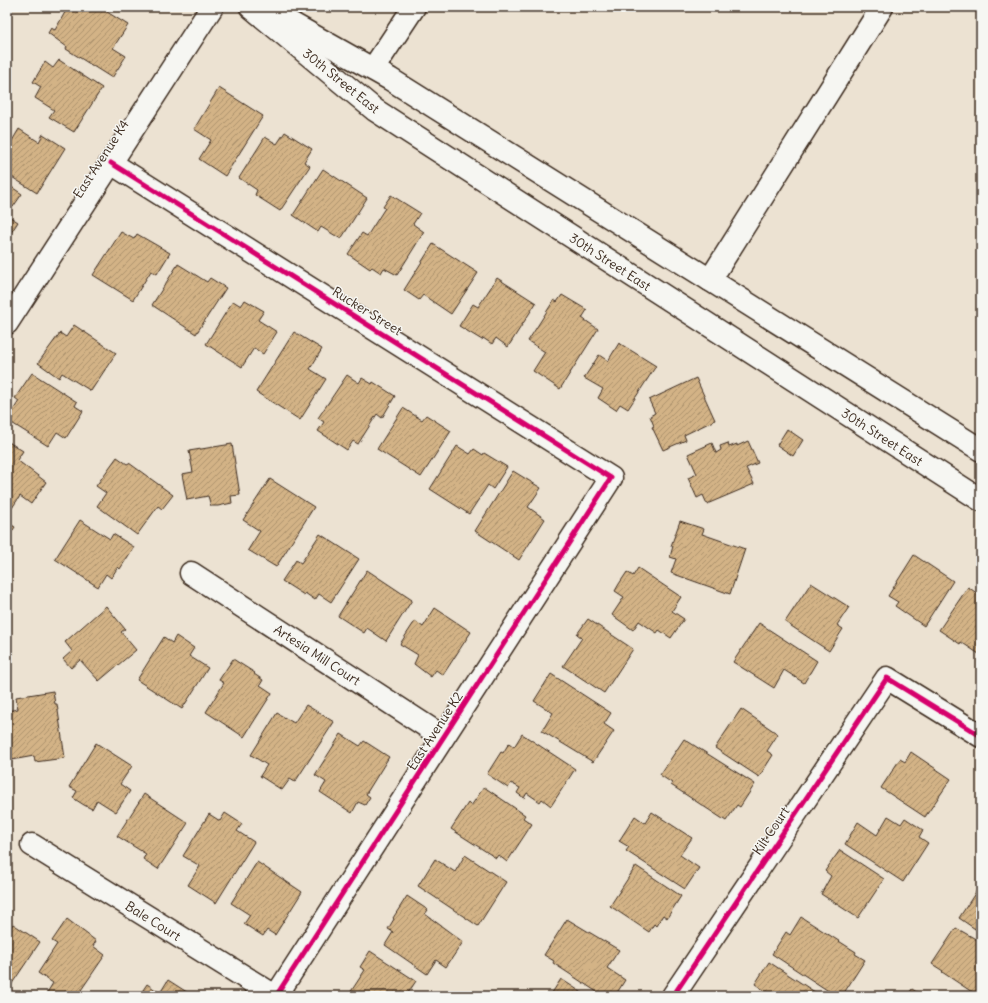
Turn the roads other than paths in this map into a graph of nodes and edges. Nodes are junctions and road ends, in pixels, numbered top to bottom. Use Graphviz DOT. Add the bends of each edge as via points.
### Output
graph roads {
  1 [pos="212,7"];
  2 [pos="250,7"];
  3 [pos="263,7"];
  4 [pos="414,7"];
  5 [pos="882,7"];
  6 [pos="373,69"];
  7 [pos="111,163"];
  8 [pos="710,280"];
  9 [pos="7,323"];
  10 [pos="981,450"];
  11 [pos="611,478"];
  12 [pos="981,500"];
  13 [pos="191,573"];
  14 [pos="981,736"];
  15 [pos="444,737"];
  16 [pos="32,845"];
  17 [pos="276,996"];
  18 [pos="673,996"];
  1 -- 7 [label="street, East Avenue K4"];
  2 -- 12 [label="street, 30th Street East" via="375,110"];
  3 -- 6 [label="street, 30th Street East"];
  4 -- 6 [label="street"];
  5 -- 8 [label="street"];
  6 -- 8 [label="street, 30th Street East"];
  7 -- 9 [label="street, East Avenue K4"];
  7 -- 11 [label="street, Rucker Street"];
  8 -- 10 [label="street, 30th Street East"];
  11 -- 15 [label="street, East Avenue K2"];
  13 -- 15 [label="street, Artesia Mill Court"];
  14 -- 18 [label="street, Kilt Court" via="887,678"];
  15 -- 17 [label="street, East Avenue K2"];
  16 -- 17 [label="street, Bale Court"];
}
